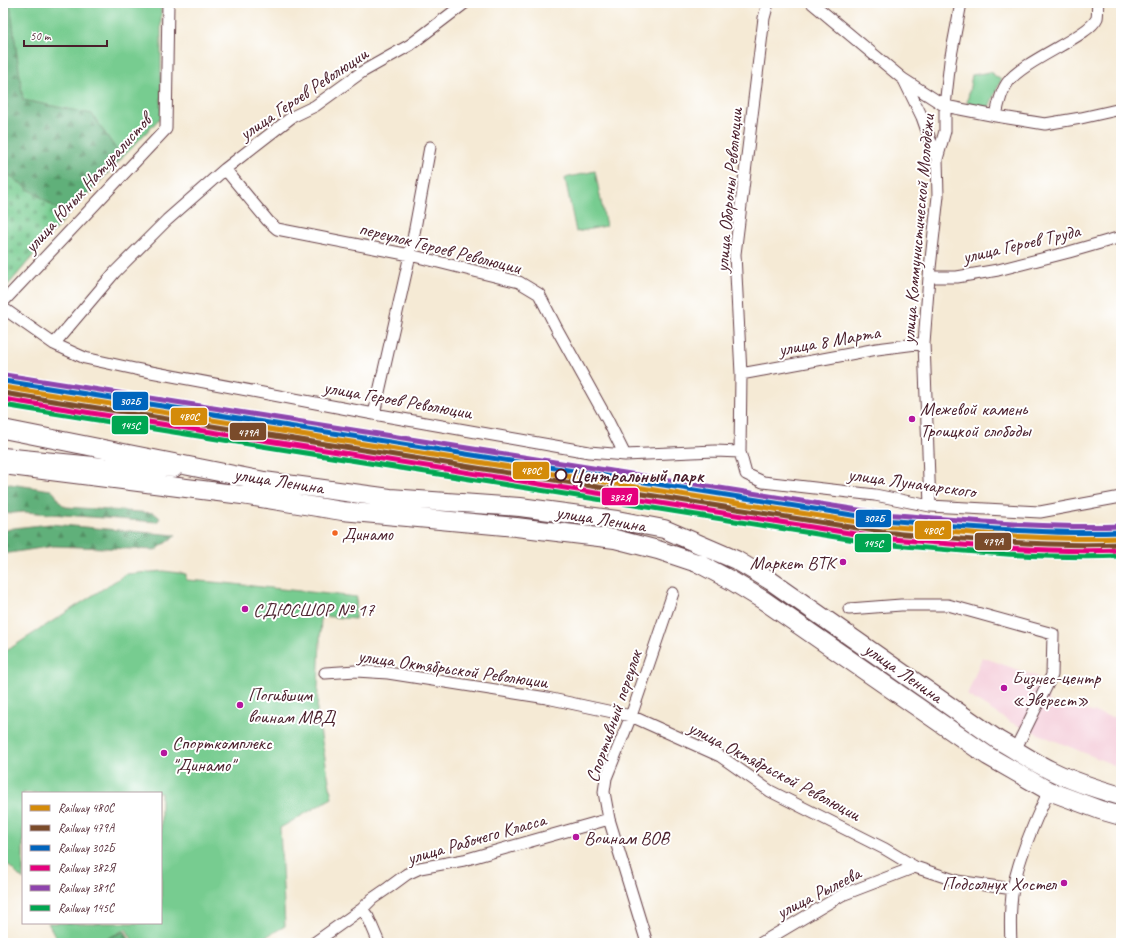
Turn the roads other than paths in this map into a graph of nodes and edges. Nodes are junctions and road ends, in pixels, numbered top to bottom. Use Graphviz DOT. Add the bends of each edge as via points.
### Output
graph roads {
  1 [pos="168,3"];
  2 [pos="465,3"];
  3 [pos="768,3"];
  4 [pos="812,3"];
  5 [pos="961,3"];
  6 [pos="1098,3"];
  7 [pos="903,79"];
  8 [pos="945,106"];
  9 [pos="1121,109"];
  10 [pos="996,116"];
  11 [pos="430,147"];
  12 [pos="937,159"];
  13 [pos="225,169"];
  14 [pos="1121,237"];
  15 [pos="410,255"];
  16 [pos="929,277"];
  17 [pos="3,302"];
  18 [pos="3,308"];
  19 [pos="54,344"];
  20 [pos="924,344"];
  21 [pos="741,374"];
  22 [pos="374,414"];
  23 [pos="3,429"];
  24 [pos="740,452"];
  25 [pos="625,455"];
  26 [pos="3,456"];
  27 [pos="3,465"];
  28 [pos="208,470"];
  29 [pos="263,489"];
  30 [pos="1121,497"];
  31 [pos="930,506"];
  32 [pos="673,593"];
  33 [pos="848,609"];
  34 [pos="325,673"];
  35 [pos="631,716"];
  36 [pos="1015,750"];
  37 [pos="1049,791"];
  38 [pos="1121,796"];
  39 [pos="1121,816"];
  40 [pos="609,819"];
  41 [pos="915,867"];
  42 [pos="1013,889"];
  43 [pos="362,909"];
  44 [pos="314,943"];
  45 [pos="379,943"];
  46 [pos="648,943"];
  47 [pos="761,943"];
  48 [pos="1011,943"];
  1 -- 17 [label="street, улица Юных Натуралистов" via="166,129"];
  2 -- 13 [label="street, улица Героев Революции" via="410,44 362,72 315,106 292,117"];
  3 -- 21 [label="street, улица Обороны Революции" via="763,26 736,254"];
  4 -- 7 [label="street"];
  5 -- 8 [label="street, улица Коммунистической Молодёжи"];
  6 -- 10 [label="street" via="1097,19 1088,29 1027,64 1007,82"];
  7 -- 8 [label="street"];
  7 -- 12 [label="street" via="922,117"];
  8 -- 10 [label="street"];
  8 -- 12 [label="street, улица Коммунистической Молодёжи" via="945,131"];
  9 -- 10 [label="street" via="1045,124"];
  11 -- 15 [label="street"];
  12 -- 16 [label="street, улица Коммунистической Молодёжи" via="938,196"];
  13 -- 15 [label="street, переулок Героев Революции" via="276,229"];
  13 -- 19 [label="street, улица Героев Революции" via="167,220 115,272"];
  14 -- 16 [label="street, улица Героев Труда" via="998,270 957,277"];
  15 -- 22 [label="street"];
  15 -- 25 [label="street, переулок Героев Революции" via="519,282 539,294"];
  16 -- 20 [label="street, улица Коммунистической Молодёжи"];
  18 -- 19 [label="street, улица Героев Революции"];
  19 -- 22 [label="street, улица Героев Революции" via="85,358 135,369"];
  20 -- 21 [label="street, улица 8 Марта" via="877,349"];
  20 -- 31 [label="street, улица Коммунистической Молодёжи"];
  21 -- 24 [label="street, улица Обороны Революции"];
  22 -- 25 [label="street, улица Героев Революции" via="589,452"];
  23 -- 28 [label="main road"];
  24 -- 25 [label="street, улица Героев Революции"];
  24 -- 31 [label="street, улица Луначарского" via="746,474 763,482 875,495"];
  26 -- 28 [label="main road, улица Ленина" via="104,466"];
  27 -- 29 [label="main road, улица Ленина"];
  28 -- 29 [label="main road, улица Ленина"];
  29 -- 36 [label="main road, улица Ленина" via="520,507 617,520 664,530 736,560 771,581"];
  29 -- 37 [label="main road, улица Ленина" via="342,511 615,539 700,564 764,600 988,756"];
  30 -- 31 [label="street, улица Луначарского" via="1040,512"];
  32 -- 35 [label="street, Спортивный переулок"];
  33 -- 36 [label="street" via="948,605 1053,634 1052,675"];
  34 -- 35 [label="street, улица Октябрьской Революции" via="356,670 388,674 547,698"];
  35 -- 40 [label="street, Спортивный переулок" via="606,778 604,792"];
  35 -- 41 [label="street, улица Октябрьской Революции" via="720,756 770,791 885,849"];
  36 -- 38 [label="main road, улица Ленина" via="1051,771"];
  37 -- 39 [label="main road, улица Ленина"];
  37 -- 42 [label="street" via="1022,854"];
  40 -- 43 [label="street, улица Рабочего Класса" via="464,860 420,868 407,874"];
  40 -- 46 [label="street, Спортивный переулок"];
  41 -- 42 [label="street, улица Октябрьской Революции" via="957,881"];
  41 -- 47 [label="street, улица Рылеева" via="842,895"];
  42 -- 48 [label="street"];
  43 -- 44 [label="street, улица Рабочего Класса"];
  43 -- 45 [label="street"];
}
